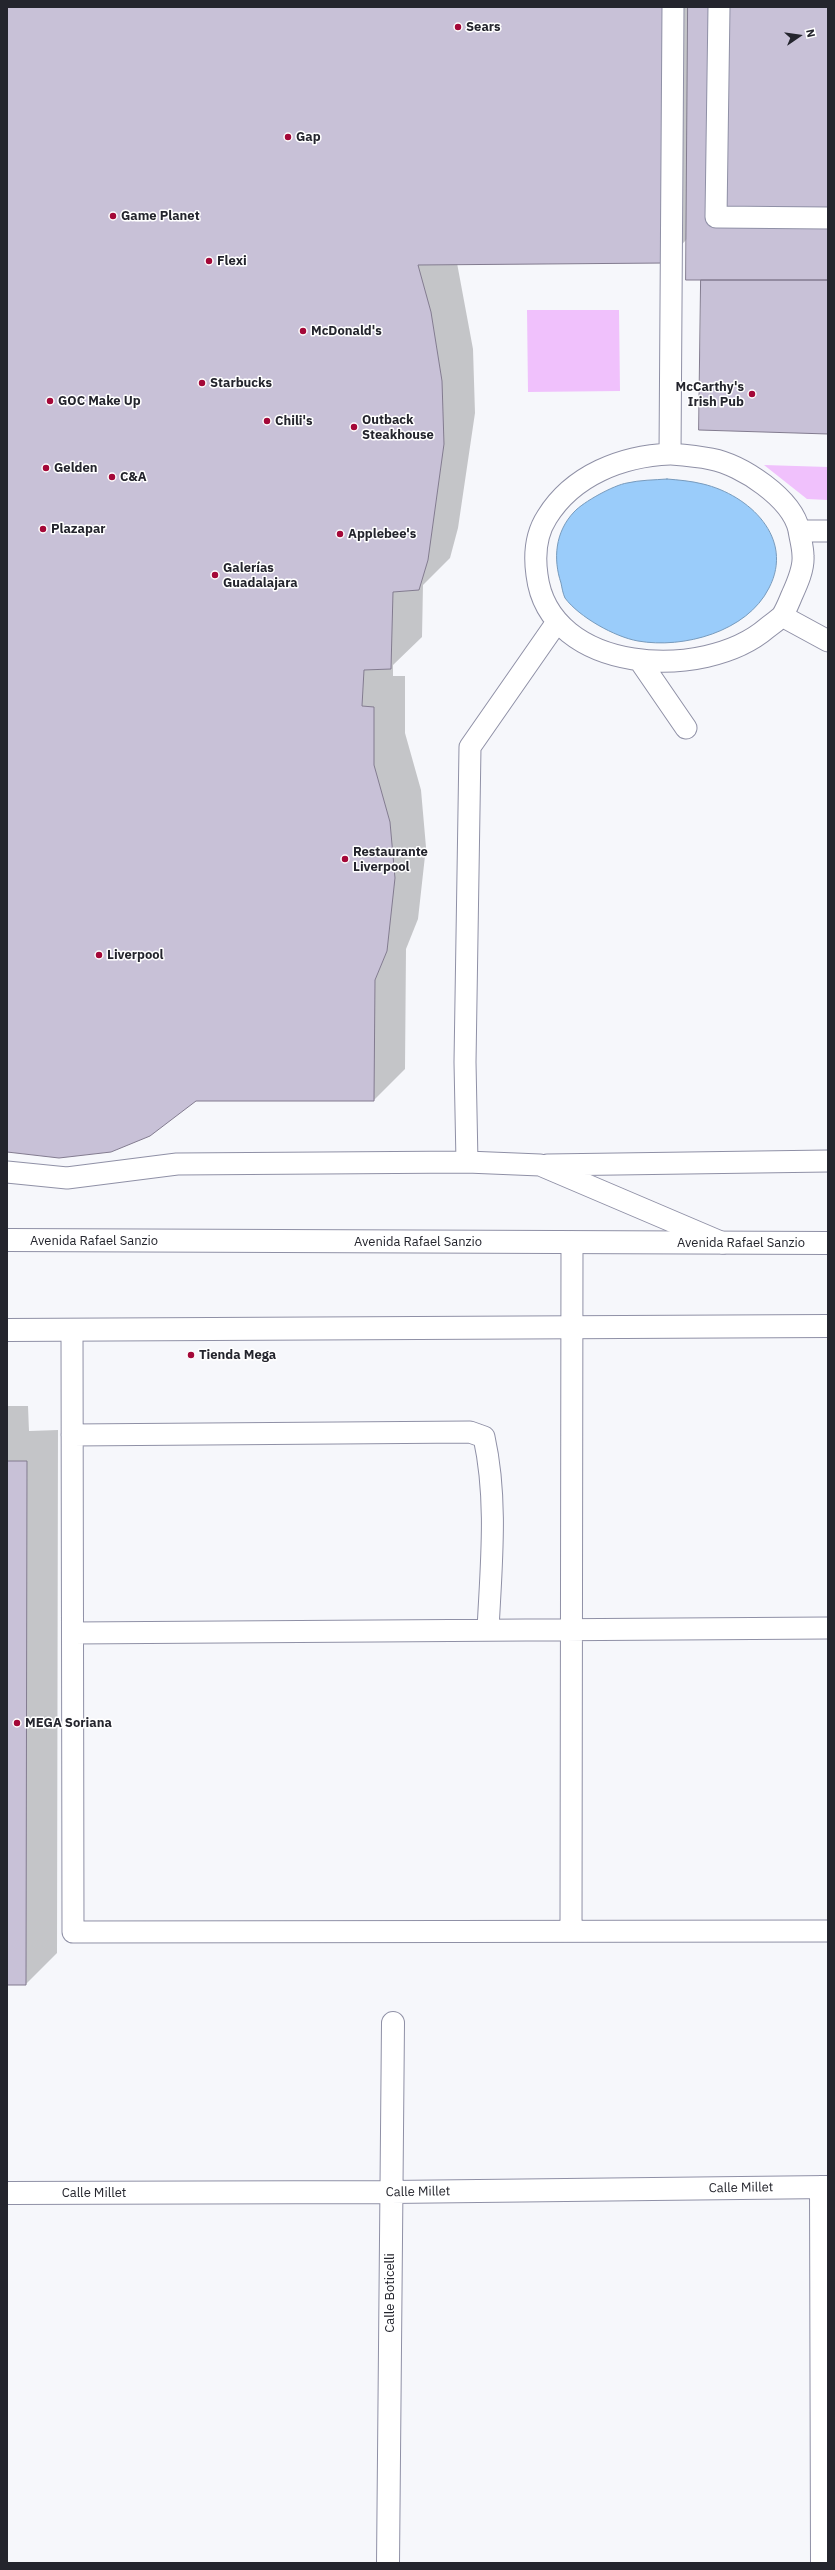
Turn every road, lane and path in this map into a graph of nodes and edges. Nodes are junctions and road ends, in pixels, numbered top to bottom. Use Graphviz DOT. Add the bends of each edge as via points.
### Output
graph roads {
  1 [pos="673,7"];
  2 [pos="719,7"];
  3 [pos="828,218"];
  4 [pos="670,454"];
  5 [pos="799,531"];
  6 [pos="828,531"];
  7 [pos="782,616"];
  8 [pos="557,622"];
  9 [pos="828,641"];
  10 [pos="640,661"];
  11 [pos="686,728"];
  12 [pos="828,1160"];
  13 [pos="466,1162"];
  14 [pos="540,1165"];
  15 [pos="7,1172"];
  16 [pos="7,1240"];
  17 [pos="572,1242"];
  18 [pos="828,1243"];
  19 [pos="725,1244"];
  20 [pos="828,1326"];
  21 [pos="572,1327"];
  22 [pos="7,1330"];
  23 [pos="72,1330"];
  24 [pos="72,1435"];
  25 [pos="828,1628"];
  26 [pos="488,1630"];
  27 [pos="571,1630"];
  28 [pos="73,1633"];
  29 [pos="571,1931"];
  30 [pos="828,1931"];
  31 [pos="393,2023"];
  32 [pos="824,2187"];
  33 [pos="391,2192"];
  34 [pos="7,2193"];
  35 [pos="388,2563"];
  36 [pos="822,2563"];
  1 -- 4 [label="lane"];
  2 -- 3 [label="lane" via="716,217"];
  4 -- 5 [label="lane" via="713,459 745,473 775,492 796,520"];
  4 -- 8 [label="lane" via="645,455 612,465 578,482 557,500 540,528 534,558 538,588"];
  5 -- 6 [label="lane"];
  5 -- 7 [label="lane" via="804,557 798,583"];
  7 -- 9 [label="lane"];
  7 -- 10 [label="lane" via="757,637 725,652 679,662"];
  8 -- 10 [label="lane" via="587,645"];
  8 -- 13 [label="lane" via="470,747"];
  10 -- 11 [label="lane"];
  12 -- 14 [label="lane"];
  13 -- 14 [label="lane"];
  13 -- 15 [label="lane" via="177,1164 67,1178"];
  14 -- 19 [label="lane"];
  16 -- 17 [label="street, Avenida Rafael Sanzio"];
  17 -- 19 [label="street, Avenida Rafael Sanzio"];
  17 -- 21 [label="lane"];
  18 -- 19 [label="street, Avenida Rafael Sanzio"];
  20 -- 21 [label="street"];
  21 -- 23 [label="street"];
  21 -- 27 [label="lane"];
  22 -- 23 [label="street"];
  23 -- 24 [label="lane"];
  24 -- 26 [label="lane" via="470,1432 484,1437 490,1466 492,1531"];
  24 -- 28 [label="lane"];
  25 -- 27 [label="lane"];
  26 -- 27 [label="lane"];
  26 -- 28 [label="lane"];
  27 -- 29 [label="lane"];
  28 -- 29 [label="lane" via="73,1932"];
  29 -- 30 [label="lane"];
  31 -- 33 [label="street, Calle Boticelli"];
  32 -- 33 [label="street, Calle Millet"];
  32 -- 36 [label="street"];
  33 -- 34 [label="street, Calle Millet"];
  33 -- 35 [label="street, Calle Boticelli"];
}
